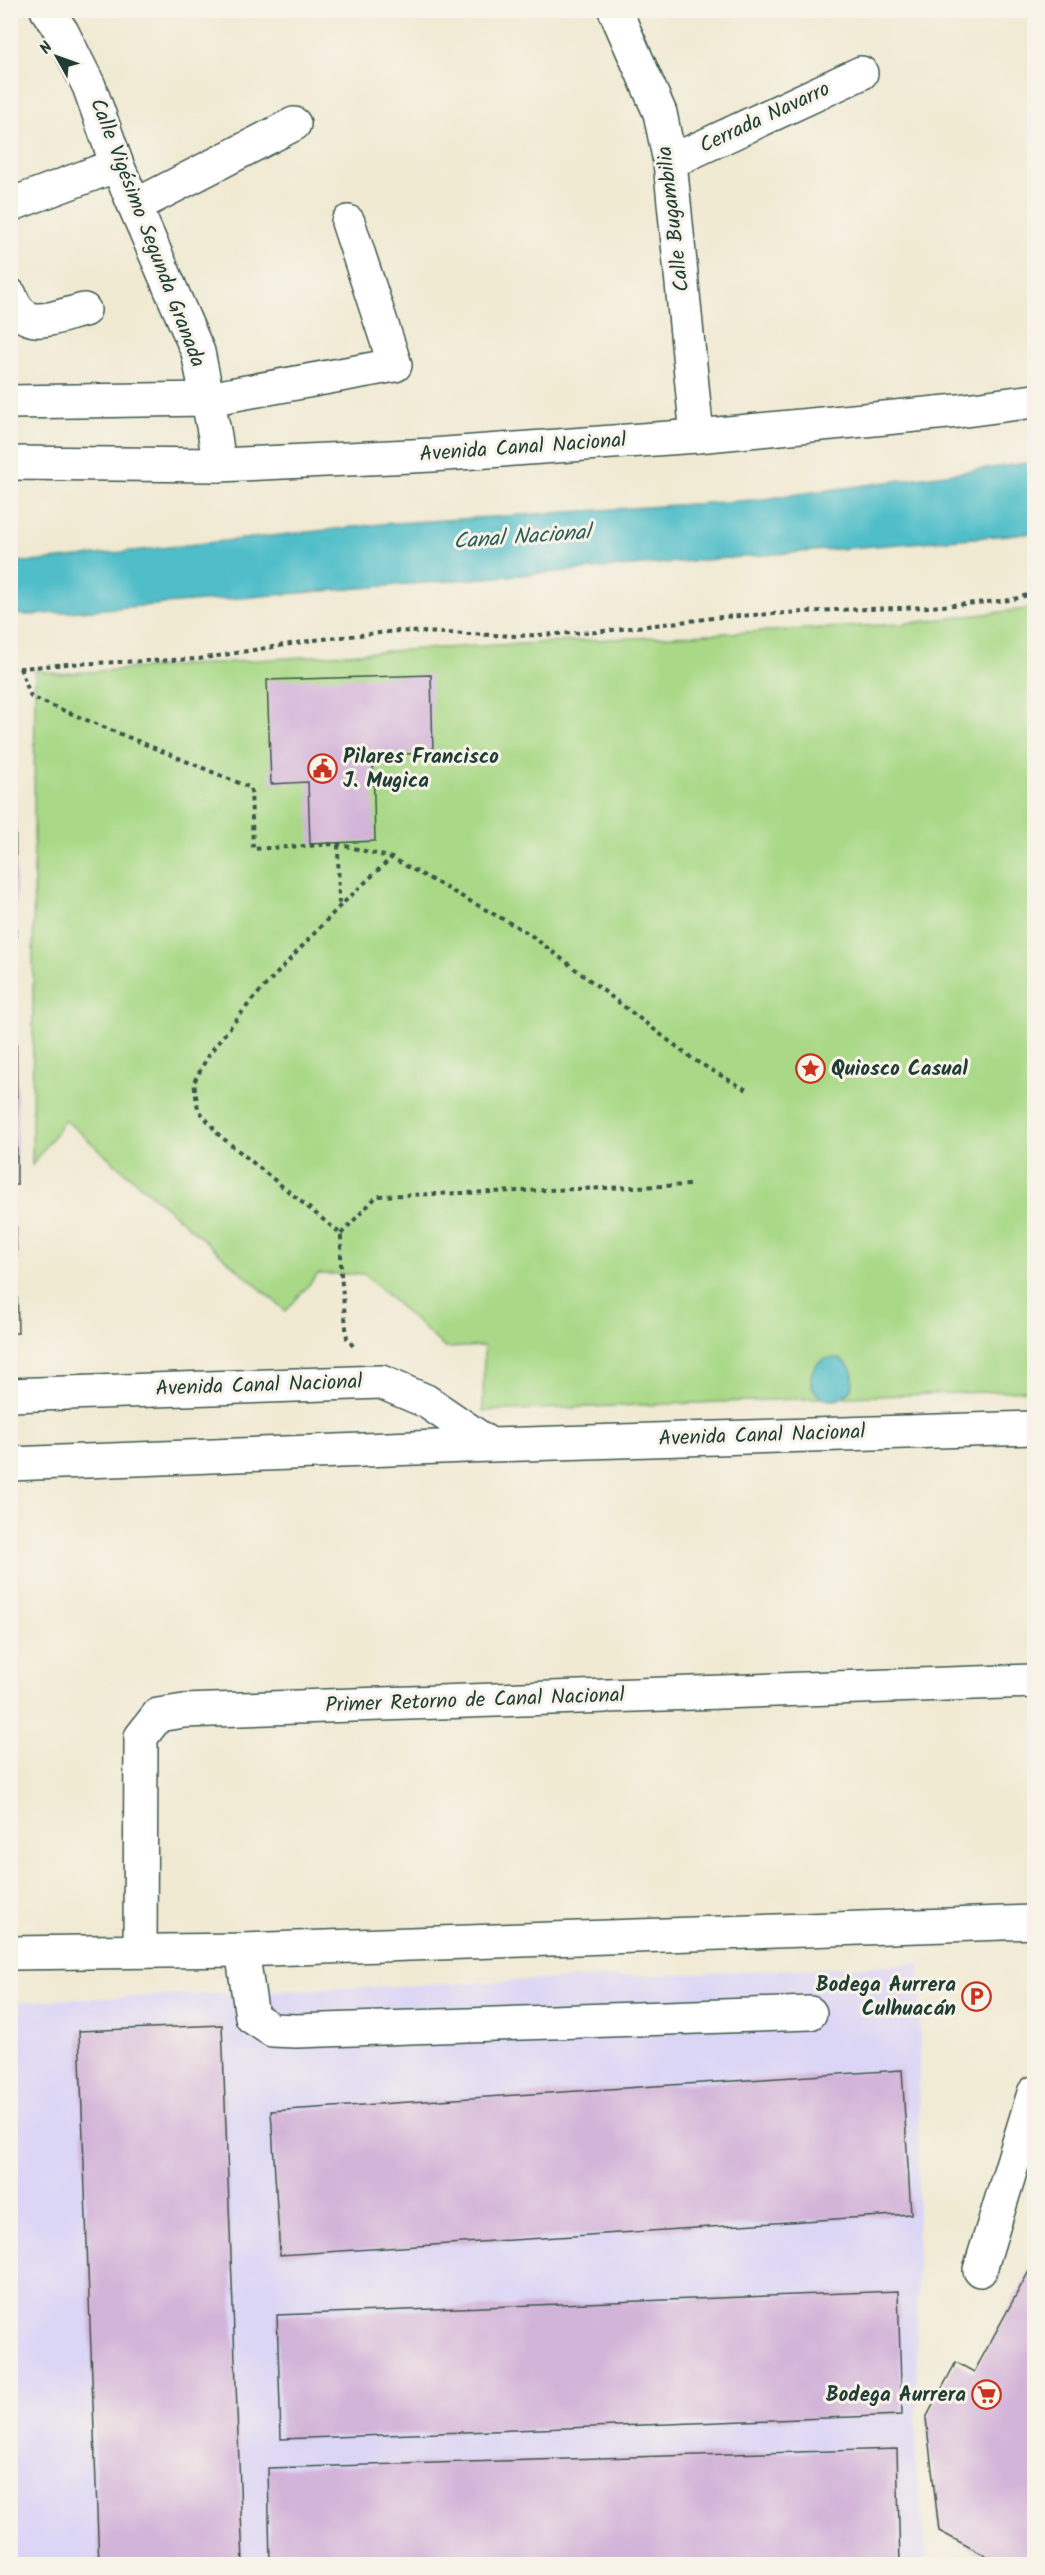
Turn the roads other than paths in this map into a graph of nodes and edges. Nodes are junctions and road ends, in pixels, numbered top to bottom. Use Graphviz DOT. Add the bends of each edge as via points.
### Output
graph roads {
  1 [pos="47,10"];
  2 [pos="615,10"];
  3 [pos="861,73"];
  4 [pos="294,124"];
  5 [pos="670,162"];
  6 [pos="117,165"];
  7 [pos="10,205"];
  8 [pos="135,206"];
  9 [pos="348,222"];
  10 [pos="10,295"];
  11 [pos="84,310"];
  12 [pos="208,399"];
  13 [pos="1035,401"];
  14 [pos="10,402"];
  15 [pos="697,436"];
  16 [pos="10,463"];
  17 [pos="219,465"];
  18 [pos="10,1395"];
  19 [pos="1035,1428"];
  20 [pos="490,1445"];
  21 [pos="10,1464"];
  22 [pos="1035,1681"];
  23 [pos="1035,1922"];
  24 [pos="242,1950"];
  25 [pos="140,1951"];
  26 [pos="10,1953"];
  27 [pos="810,2013"];
  28 [pos="1035,2093"];
  29 [pos="980,2271"];
  1 -- 6 [label="street, Calle Vigésimo Segunda Granada" via="89,86"];
  2 -- 5 [label="street, Calle Bugambilia" via="660,113"];
  3 -- 5 [label="street, Cerrada Navarro"];
  4 -- 8 [label="street"];
  5 -- 15 [label="street, Calle Bugambilia"];
  6 -- 7 [label="street"];
  6 -- 8 [label="street, Calle Vigésimo Segunda Granada"];
  8 -- 12 [label="street, Calle Vigésimo Segunda Granada" via="198,352"];
  9 -- 12 [label="street" via="395,365"];
  10 -- 11 [label="street" via="23,317 34,321"];
  12 -- 14 [label="street"];
  12 -- 17 [label="street, Calle Vigésimo Segunda Granada"];
  13 -- 15 [label="street, Avenida Canal Nacional"];
  15 -- 17 [label="street, Avenida Canal Nacional"];
  16 -- 17 [label="street, Avenida Canal Nacional"];
  18 -- 20 [label="street, Avenida Canal Nacional" via="381,1382 426,1401"];
  19 -- 20 [label="street, Avenida Canal Nacional"];
  20 -- 21 [label="street, Avenida Canal Nacional"];
  22 -- 25 [label="street, Primer Retorno de Canal Nacional" via="158,1715 141,1737"];
  23 -- 24 [label="street"];
  24 -- 25 [label="street"];
  24 -- 27 [label="street" via="252,2017 272,2030"];
  25 -- 26 [label="street"];
  28 -- 29 [label="street"];
}
